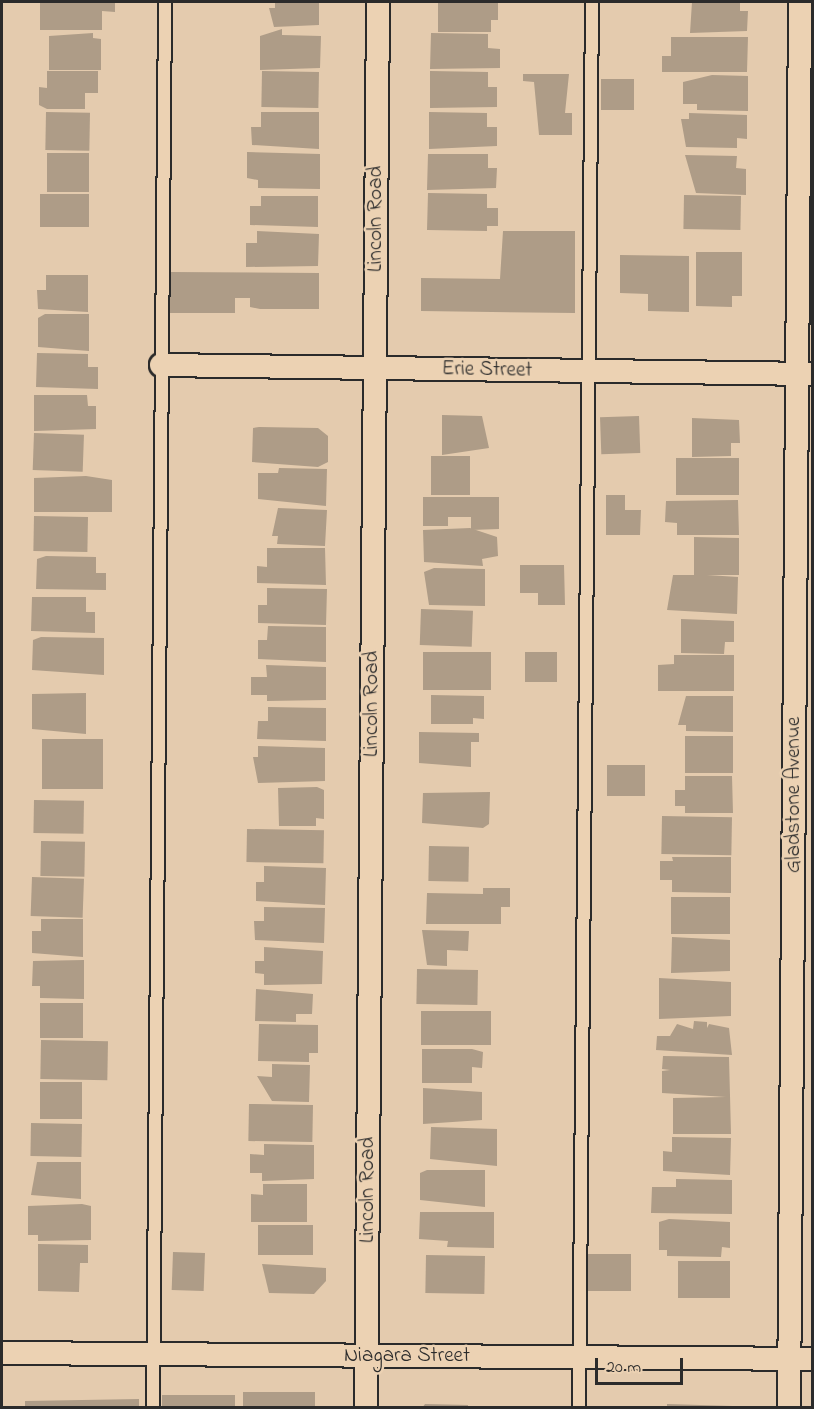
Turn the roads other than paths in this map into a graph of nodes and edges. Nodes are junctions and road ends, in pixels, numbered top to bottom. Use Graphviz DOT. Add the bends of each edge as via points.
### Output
graph roads {
  1 [pos="165,2"];
  2 [pos="378,2"];
  3 [pos="592,2"];
  4 [pos="800,2"];
  5 [pos="161,364"];
  6 [pos="376,369"];
  7 [pos="588,372"];
  8 [pos="805,374"];
  9 [pos="2,1353"];
  10 [pos="153,1354"];
  11 [pos="367,1356"];
  12 [pos="580,1357"];
  13 [pos="790,1359"];
  14 [pos="813,1359"];
  15 [pos="153,1407"];
  16 [pos="366,1407"];
  17 [pos="579,1407"];
  18 [pos="789,1407"];
  1 -- 5 [label="lane"];
  2 -- 6 [label="street, Lincoln Road"];
  3 -- 7 [label="lane"];
  4 -- 8 [label="street, Gladstone Avenue"];
  5 -- 6 [label="street, Erie Street"];
  5 -- 10 [label="lane"];
  6 -- 7 [label="street, Erie Street"];
  6 -- 11 [label="street, Lincoln Road"];
  7 -- 8 [label="street, Erie Street"];
  7 -- 12 [label="lane"];
  8 -- 13 [label="street, Gladstone Avenue"];
  9 -- 10 [label="street, Niagara Street"];
  10 -- 11 [label="street, Niagara Street"];
  10 -- 15 [label="lane"];
  11 -- 12 [label="street, Niagara Street"];
  11 -- 16 [label="street, Lincoln Road"];
  12 -- 13 [label="street, Niagara Street"];
  12 -- 17 [label="lane"];
  13 -- 14 [label="street, Niagara Street"];
  13 -- 18 [label="street, Gladstone Avenue"];
}
